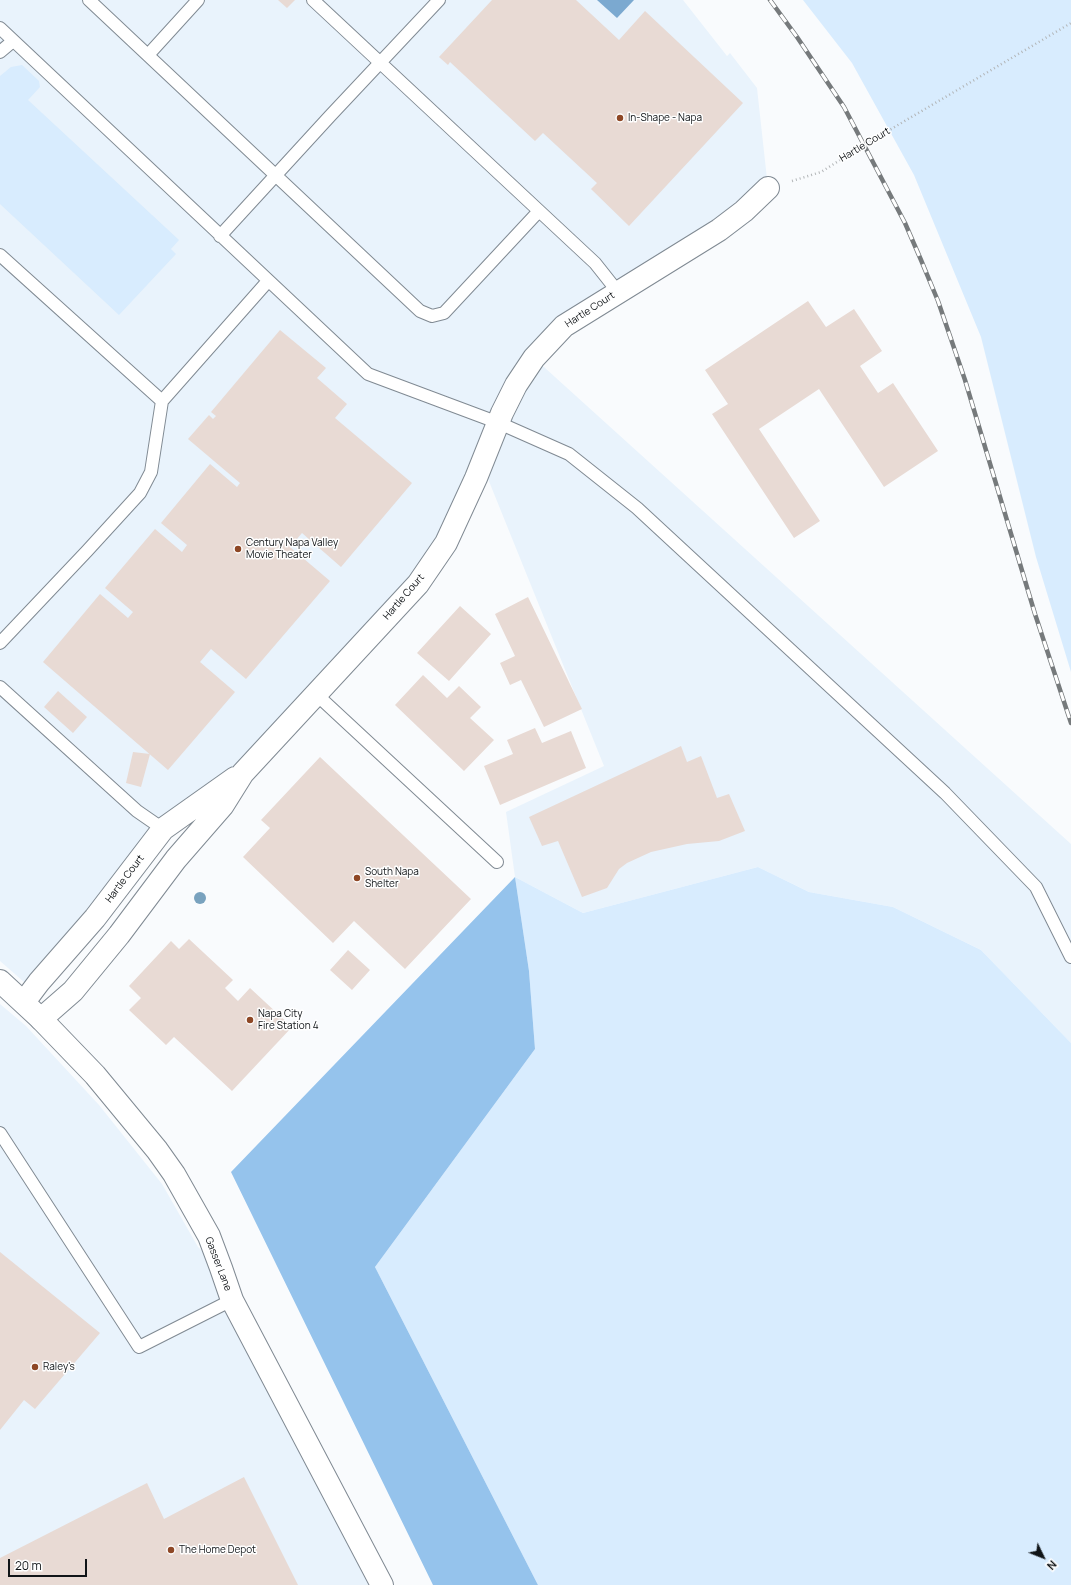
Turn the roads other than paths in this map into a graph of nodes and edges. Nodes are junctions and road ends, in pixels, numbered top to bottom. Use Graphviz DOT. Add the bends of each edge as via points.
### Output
graph roads {
  1 [pos="89,0"];
  2 [pos="198,0"];
  3 [pos="313,0"];
  4 [pos="439,0"];
  5 [pos="0,28"];
  6 [pos="13,42"];
  7 [pos="0,52"];
  8 [pos="148,55"];
  9 [pos="380,63"];
  10 [pos="276,174"];
  11 [pos="768,188"];
  12 [pos="539,211"];
  13 [pos="220,236"];
  14 [pos="0,255"];
  15 [pos="268,281"];
  16 [pos="618,292"];
  17 [pos="162,401"];
  18 [pos="499,423"];
  19 [pos="0,643"];
  20 [pos="0,687"];
  21 [pos="316,694"];
  22 [pos="243,773"];
  23 [pos="163,829"];
  24 [pos="497,862"];
  25 [pos="1071,957"];
  26 [pos="0,981"];
  27 [pos="24,1002"];
  28 [pos="41,1019"];
  29 [pos="0,1133"];
  30 [pos="232,1300"];
  31 [pos="382,1585"];
  1 -- 8 [label="lane"];
  2 -- 8 [label="lane"];
  3 -- 9 [label="lane"];
  4 -- 9 [label="lane"];
  5 -- 6 [label="lane"];
  6 -- 7 [label="lane"];
  6 -- 13 [label="lane"];
  8 -- 10 [label="lane"];
  9 -- 10 [label="lane"];
  9 -- 12 [label="lane"];
  10 -- 12 [label="lane" via="420,311 432,316 444,313"];
  10 -- 13 [label="lane"];
  11 -- 16 [label="street, Hartle Court" via="719,230"];
  12 -- 16 [label="lane" via="595,263"];
  13 -- 15 [label="lane"];
  14 -- 17 [label="lane"];
  15 -- 17 [label="lane"];
  15 -- 18 [label="lane" via="368,374"];
  16 -- 18 [label="street, Hartle Court" via="564,326 534,358 516,385"];
  17 -- 19 [label="lane" via="150,472 140,493 88,552"];
  18 -- 21 [label="street, Hartle Court" via="446,543 418,584"];
  18 -- 25 [label="lane" via="569,454 637,508 945,793 1036,887"];
  20 -- 23 [label="lane" via="136,811"];
  21 -- 22 [label="street, Hartle Court"];
  21 -- 24 [label="lane"];
  22 -- 23 [label="street, Hartle Court"];
  22 -- 28 [label="street, Hartle Court" via="223,804 176,859 119,935 73,991"];
  23 -- 27 [label="street, Hartle Court" via="95,918 38,982"];
  26 -- 27 [label="street, Gasser Lane"];
  27 -- 28 [label="street, Gasser Lane"];
  28 -- 30 [label="street, Gasser Lane" via="95,1075 174,1174 209,1236"];
  29 -- 30 [label="lane" via="139,1347"];
  30 -- 31 [label="street, Gasser Lane"];
}
